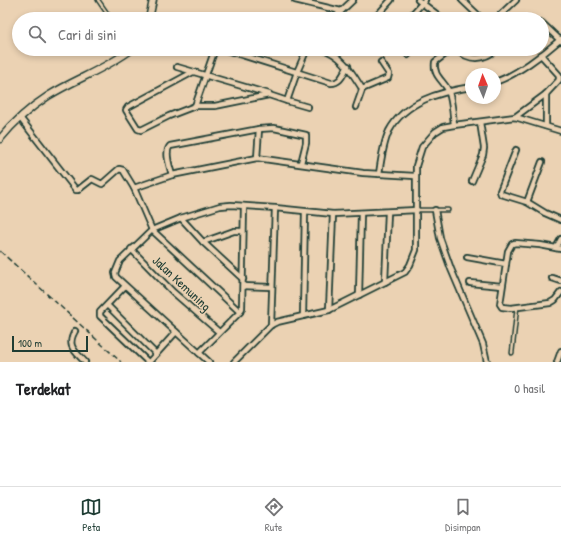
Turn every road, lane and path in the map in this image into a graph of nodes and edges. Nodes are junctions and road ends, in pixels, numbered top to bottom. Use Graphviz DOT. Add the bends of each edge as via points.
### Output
graph roads {
  1 [pos="98,0"];
  2 [pos="153,0"];
  3 [pos="295,0"];
  4 [pos="353,0"];
  5 [pos="391,0"];
  6 [pos="462,0"];
  7 [pos="516,0"];
  8 [pos="422,1"];
  9 [pos="341,11"];
  10 [pos="106,12"];
  11 [pos="150,12"];
  12 [pos="380,12"];
  13 [pos="413,12"];
  14 [pos="435,12"];
  15 [pos="475,12"];
  16 [pos="503,12"];
  17 [pos="549,29"];
  18 [pos="561,40"];
  19 [pos="549,49"];
  20 [pos="121,56"];
  21 [pos="213,56"];
  22 [pos="246,56"];
  23 [pos="304,56"];
  24 [pos="336,56"];
  25 [pos="444,56"];
  26 [pos="468,56"];
  27 [pos="487,56"];
  28 [pos="540,56"];
  29 [pos="543,56"];
  30 [pos="381,62"];
  31 [pos="348,66"];
  32 [pos="177,67"];
  33 [pos="193,72"];
  34 [pos="297,72"];
  35 [pos="206,76"];
  36 [pos="501,80"];
  37 [pos="362,89"];
  38 [pos="465,89"];
  39 [pos="448,91"];
  40 [pos="546,94"];
  41 [pos="269,95"];
  42 [pos="287,101"];
  43 [pos="195,106"];
  44 [pos="308,107"];
  45 [pos="356,107"];
  46 [pos="515,117"];
  47 [pos="21,119"];
  48 [pos="480,122"];
  49 [pos="454,125"];
  50 [pos="546,126"];
  51 [pos="259,129"];
  52 [pos="561,131"];
  53 [pos="0,139"];
  54 [pos="516,150"];
  55 [pos="257,158"];
  56 [pos="542,162"];
  57 [pos="301,163"];
  58 [pos="379,174"];
  59 [pos="172,176"];
  60 [pos="416,176"];
  61 [pos="472,181"];
  62 [pos="134,188"];
  63 [pos="527,202"];
  64 [pos="244,206"];
  65 [pos="275,208"];
  66 [pos="417,210"];
  67 [pos="435,210"];
  68 [pos="448,210"];
  69 [pos="305,212"];
  70 [pos="388,212"];
  71 [pos="360,213"];
  72 [pos="333,214"];
  73 [pos="181,218"];
  74 [pos="561,220"];
  75 [pos="152,230"];
  76 [pos="243,231"];
  77 [pos="561,239"];
  78 [pos="203,242"];
  79 [pos="556,248"];
  80 [pos="132,249"];
  81 [pos="561,250"];
  82 [pos="467,257"];
  83 [pos="506,264"];
  84 [pos="552,278"];
  85 [pos="243,279"];
  86 [pos="561,281"];
  87 [pos="385,282"];
  88 [pos="470,283"];
  89 [pos="125,286"];
  90 [pos="243,286"];
  91 [pos="502,286"];
  92 [pos="272,287"];
  93 [pos="561,292"];
  94 [pos="359,296"];
  95 [pos="108,306"];
  96 [pos="517,307"];
  97 [pos="329,310"];
  98 [pos="240,312"];
  99 [pos="303,316"];
  100 [pos="271,325"];
  101 [pos="75,331"];
  102 [pos="176,332"];
  103 [pos="219,332"];
  104 [pos="561,351"];
  105 [pos="199,353"];
  106 [pos="512,353"];
  107 [pos="156,354"];
  108 [pos="85,362"];
  109 [pos="148,362"];
  110 [pos="209,362"];
  111 [pos="234,362"];
  112 [pos="487,362"];
  113 [pos="557,362"];
  1 -- 10 [label="lane"];
  2 -- 11 [label="street"];
  3 -- 9 [label="street"];
  4 -- 9 [label="street"];
  5 -- 12 [label="street"];
  6 -- 15 [label="street"];
  7 -- 16 [label="street"];
  8 -- 13 [label="street"];
  8 -- 14 [label="street"];
  17 -- 18 [label="street"];
  18 -- 19 [label="street"];
  20 -- 47 [label="street" via="48,96"];
  21 -- 35 [label="street"];
  22 -- 34 [label="street"];
  23 -- 34 [label="street"];
  24 -- 31 [label="street"];
  25 -- 39 [label="street" via="435,62 435,67 436,74"];
  26 -- 27 [label="street"];
  28 -- 36 [label="street"];
  29 -- 40 [label="street" via="560,77"];
  30 -- 37 [label="street" via="389,74 388,78"];
  31 -- 34 [label="street" via="336,83"];
  31 -- 37 [label="street"];
  32 -- 33 [label="street"];
  33 -- 35 [label="street"];
  33 -- 43 [label="street" via="126,110 141,130"];
  34 -- 42 [label="street"];
  35 -- 41 [label="street"];
  35 -- 43 [label="street"];
  37 -- 45 [label="street"];
  38 -- 39 [label="street"];
  39 -- 49 [label="street"];
  39 -- 58 [label="street" via="419,101 402,114 389,132"];
  40 -- 46 [label="street"];
  40 -- 50 [label="street"];
  41 -- 42 [label="street"];
  41 -- 43 [label="street" via="215,106"];
  42 -- 44 [label="street"];
  46 -- 48 [label="street"];
  46 -- 50 [label="street"];
  47 -- 53 [label="street"];
  47 -- 62 [label="street" via="76,190 92,179 102,184 119,169 123,170"];
  48 -- 49 [label="street"];
  48 -- 61 [label="street" via="484,148"];
  49 -- 60 [label="street" via="443,127 428,138 418,157"];
  50 -- 52 [label="street"];
  51 -- 55 [label="street"];
  51 -- 57 [label="street" via="274,128 306,135"];
  51 -- 59 [label="street" via="170,146 167,152"];
  54 -- 63 [label="street" via="500,192 502,195"];
  55 -- 57 [label="street"];
  55 -- 59 [label="street"];
  56 -- 63 [label="street"];
  57 -- 58 [label="street"];
  58 -- 60 [label="street"];
  59 -- 62 [label="street"];
  60 -- 66 [label="street"];
  62 -- 75 [label="street"];
  63 -- 74 [label="street"];
  64 -- 65 [label="street"];
  64 -- 73 [label="street" via="220,206"];
  64 -- 76 [label="street"];
  65 -- 69 [label="street"];
  65 -- 92 [label="street"];
  66 -- 67 [label="lane"];
  66 -- 70 [label="street"];
  66 -- 87 [label="street" via="414,257 405,272"];
  67 -- 68 [label="lane"];
  67 -- 112 [label="street" via="440,238 483,344"];
  69 -- 72 [label="street"];
  69 -- 99 [label="street"];
  70 -- 71 [label="street"];
  70 -- 87 [label="street"];
  71 -- 72 [label="street"];
  71 -- 94 [label="street"];
  72 -- 97 [label="street"];
  73 -- 75 [label="street"];
  73 -- 78 [label="street"];
  75 -- 80 [label="street"];
  75 -- 98 [label="street"];
  76 -- 78 [label="street" via="234,231"];
  76 -- 85 [label="street"];
  77 -- 79 [label="street"];
  78 -- 85 [label="street"];
  79 -- 81 [label="street"];
  79 -- 83 [label="street" via="515,243 509,247"];
  80 -- 89 [label="street" via="120,261 115,274"];
  80 -- 103 [label="street, Jalan Kemuning" via="173,292"];
  82 -- 83 [label="street"];
  83 -- 91 [label="street"];
  84 -- 86 [label="street"];
  85 -- 90 [label="street"];
  87 -- 94 [label="street"];
  88 -- 91 [label="street"];
  89 -- 95 [label="street"];
  89 -- 102 [label="street"];
  90 -- 92 [label="street"];
  90 -- 98 [label="street"];
  91 -- 96 [label="street" via="500,304 504,307"];
  92 -- 100 [label="street"];
  93 -- 96 [label="street" via="554,302"];
  94 -- 97 [label="street"];
  95 -- 107 [label="street"];
  95 -- 109 [label="street" via="100,312 101,318"];
  96 -- 106 [label="lane"];
  97 -- 99 [label="street"];
  98 -- 103 [label="street"];
  99 -- 100 [label="street"];
  100 -- 111 [label="street"];
  101 -- 108 [label="street" via="71,344"];
  102 -- 105 [label="street"];
  102 -- 107 [label="street"];
  103 -- 105 [label="street"];
  104 -- 113 [label="street"];
  105 -- 110 [label="street"];
  107 -- 109 [label="street"];
}
